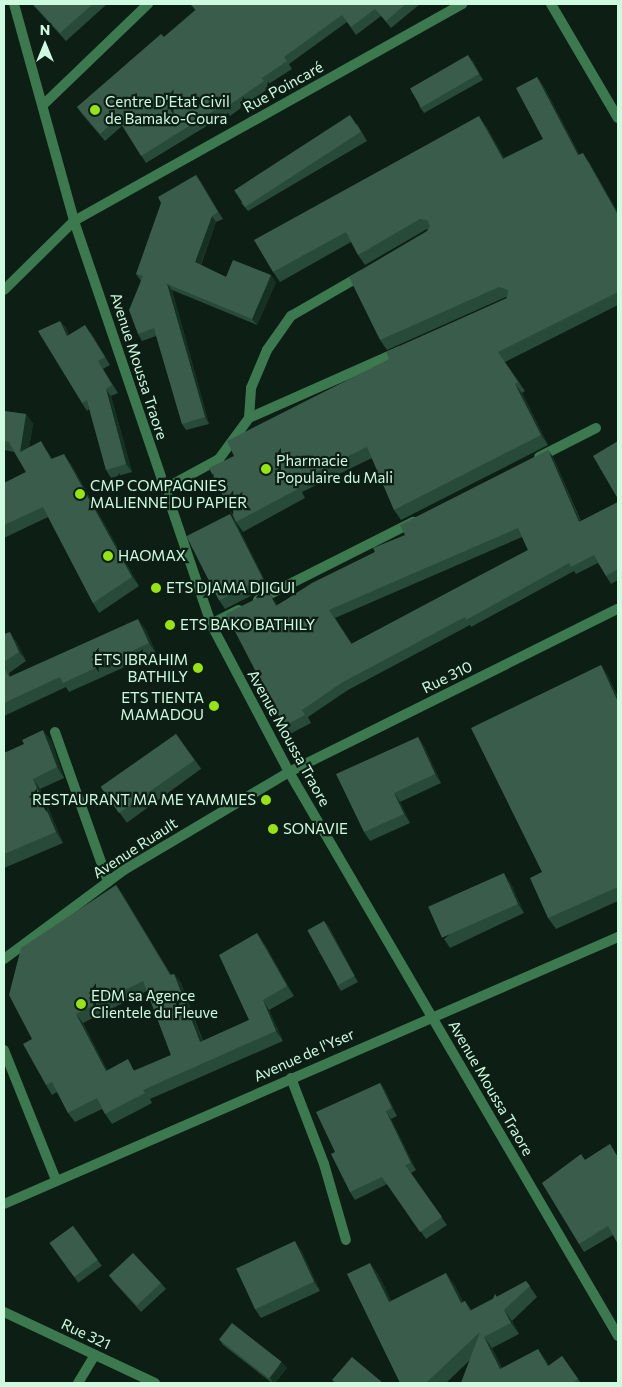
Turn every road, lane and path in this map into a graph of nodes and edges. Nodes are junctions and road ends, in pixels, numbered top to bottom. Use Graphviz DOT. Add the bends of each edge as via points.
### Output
graph roads {
  1 [pos="14,4"];
  2 [pos="148,4"];
  3 [pos="462,4"];
  4 [pos="551,4"];
  5 [pos="43,105"];
  6 [pos="618,118"];
  7 [pos="74,221"];
  8 [pos="373,268"];
  9 [pos="4,288"];
  10 [pos="410,347"];
  11 [pos="249,418"];
  12 [pos="596,428"];
  13 [pos="526,464"];
  14 [pos="164,490"];
  15 [pos="421,518"];
  16 [pos="618,609"];
  17 [pos="211,624"];
  18 [pos="55,732"];
  19 [pos="289,772"];
  20 [pos="108,882"];
  21 [pos="618,937"];
  22 [pos="4,959"];
  23 [pos="432,1016"];
  24 [pos="4,1050"];
  25 [pos="290,1078"];
  26 [pos="56,1180"];
  27 [pos="4,1204"];
  28 [pos="346,1240"];
  29 [pos="4,1312"];
  30 [pos="618,1336"];
  31 [pos="95,1355"];
  32 [pos="78,1383"];
  33 [pos="155,1383"];
  1 -- 5 [label="street, Avenue Moussa Traore"];
  2 -- 5 [label="street"];
  3 -- 7 [label="street, Rue Poincaré"];
  4 -- 6 [label="street"];
  5 -- 7 [label="street, Avenue Moussa Traore"];
  7 -- 9 [label="street, Rue Poincaré"];
  7 -- 14 [label="street, Avenue Moussa Traore"];
  8 -- 11 [label="street" via="291,316 267,350 257,372 251,388"];
  10 -- 11 [label="street"];
  11 -- 14 [label="street" via="219,459"];
  12 -- 13 [label="street"];
  14 -- 17 [label="street, Avenue Moussa Traore"];
  15 -- 17 [label="street"];
  16 -- 19 [label="street, Rue 310"];
  17 -- 19 [label="street, Avenue Moussa Traore"];
  18 -- 20 [label="street"];
  19 -- 20 [label="street, Avenue Ruault"];
  19 -- 23 [label="street, Avenue Moussa Traore"];
  20 -- 22 [label="street, Avenue Ruault"];
  21 -- 23 [label="street, Avenue de l'Yser"];
  23 -- 25 [label="street, Avenue de l'Yser"];
  23 -- 30 [label="street, Avenue Moussa Traore"];
  24 -- 26 [label="street"];
  25 -- 26 [label="street, Avenue de l'Yser"];
  25 -- 28 [label="street" via="324,1164"];
  26 -- 27 [label="street, Avenue de l'Yser"];
  29 -- 31 [label="street, Rue 321"];
  31 -- 32 [label="street"];
  31 -- 33 [label="street, Rue 321"];
}
